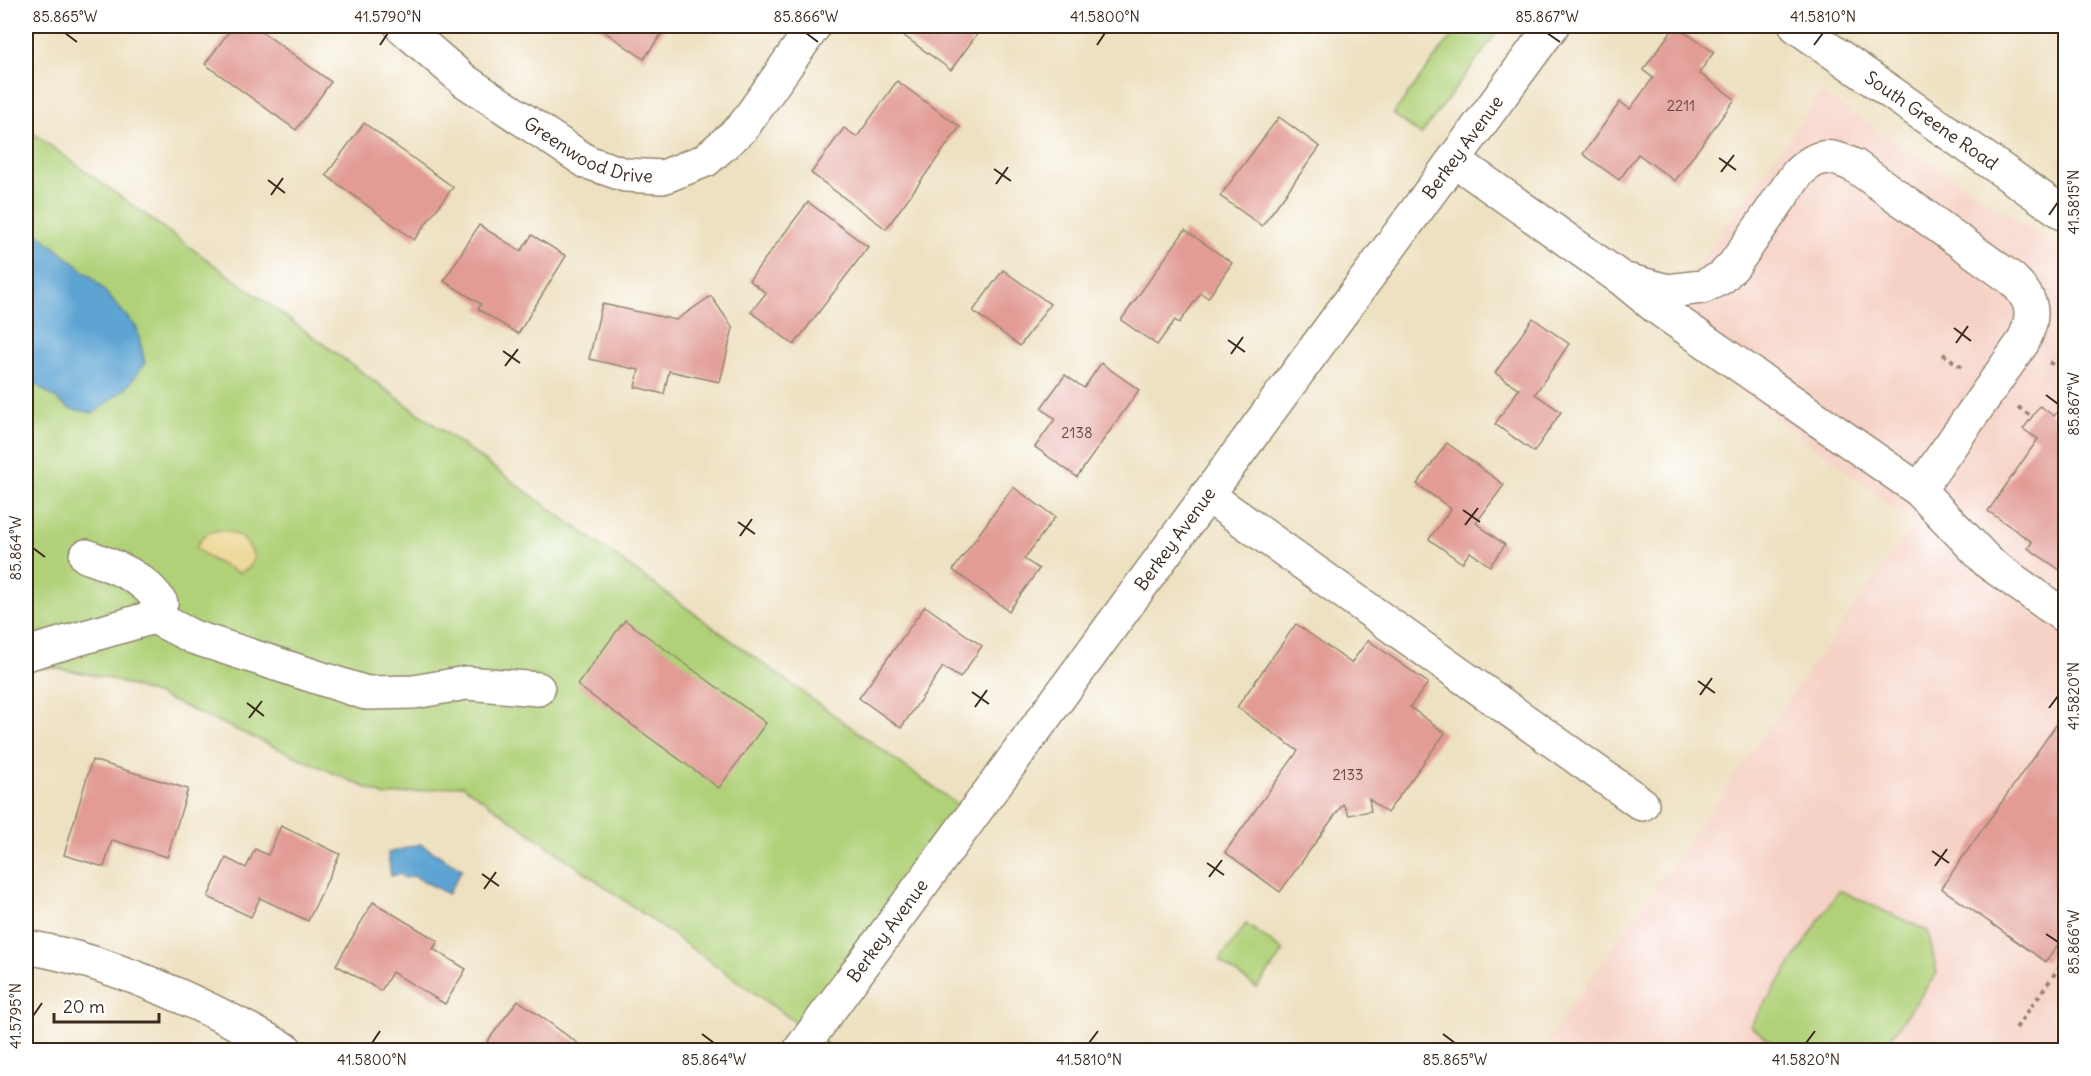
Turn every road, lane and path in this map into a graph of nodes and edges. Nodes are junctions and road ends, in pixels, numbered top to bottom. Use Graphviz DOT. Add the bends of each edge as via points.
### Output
graph roads {
  1 [pos="400,26"];
  2 [pos="814,26"];
  3 [pos="1552,26"];
  4 [pos="1796,26"];
  5 [pos="1454,160"];
  6 [pos="2066,215"];
  7 [pos="1622,279"];
  8 [pos="2046,360"];
  9 [pos="2066,374"];
  10 [pos="1919,490"];
  11 [pos="1207,495"];
  12 [pos="86,556"];
  13 [pos="2064,616"];
  14 [pos="154,617"];
  15 [pos="26,654"];
  16 [pos="538,689"];
  17 [pos="1642,804"];
  18 [pos="26,947"];
  19 [pos="2066,958"];
  20 [pos="2016,1028"];
  21 [pos="286,1050"];
  22 [pos="800,1050"];
  1 -- 2 [label="street, Greenwood Drive" via="465,81 587,162 625,175 663,177 706,160 743,127"];
  3 -- 5 [label="street, Berkey Avenue"];
  4 -- 6 [label="street, South Greene Road"];
  5 -- 7 [label="street"];
  5 -- 11 [label="street, Berkey Avenue"];
  7 -- 10 [label="street" via="1656,307"];
  7 -- 10 [label="street" via="1668,291 1702,287 1721,278 1797,174 1823,156 1847,162 1882,184 2012,279 2027,293 2031,306 2032,324 2023,342"];
  8 -- 9 [label="path"];
  10 -- 13 [label="street" via="1989,563"];
  11 -- 17 [label="street"];
  11 -- 22 [label="street, Berkey Avenue"];
  12 -- 14 [label="street" via="129,573 153,590 161,603"];
  14 -- 15 [label="street"];
  14 -- 16 [label="street" via="193,637 366,693 414,692 466,683"];
  18 -- 21 [label="street" via="87,960 123,973"];
  19 -- 20 [label="path"];
}
